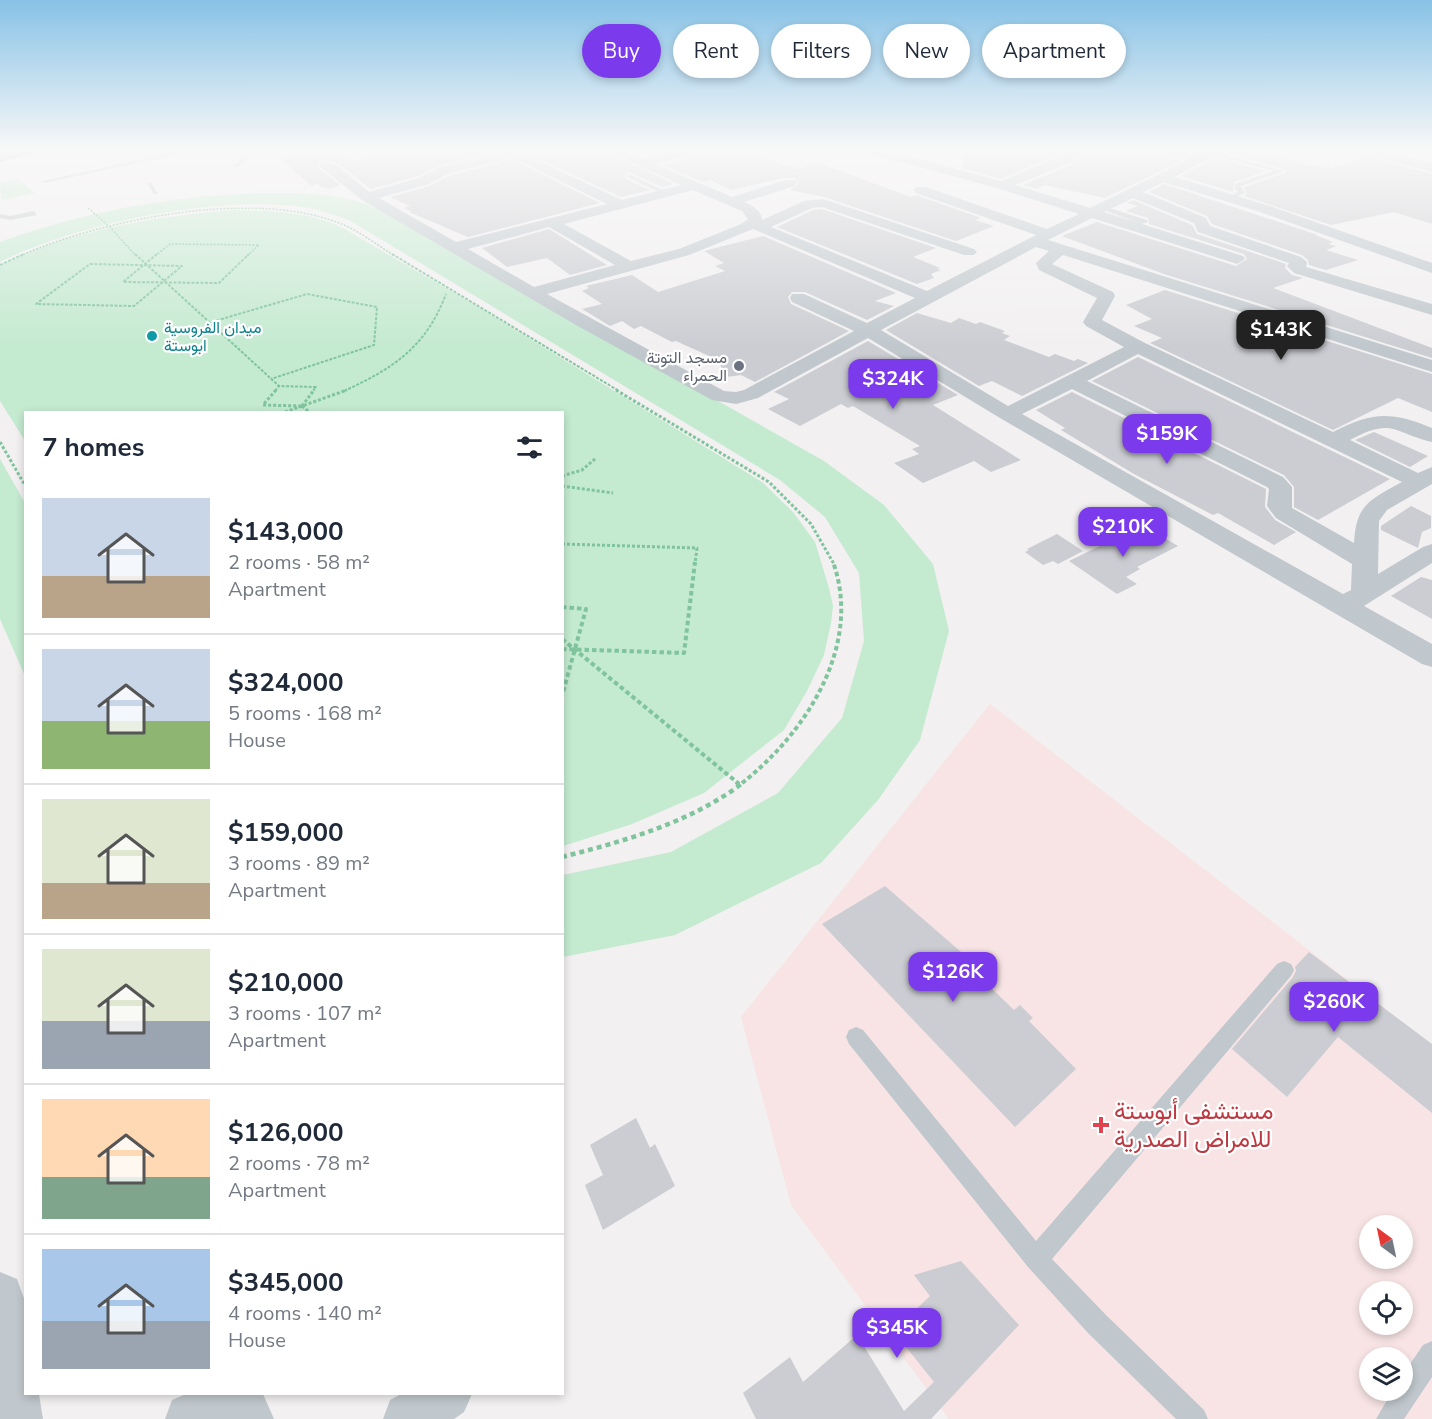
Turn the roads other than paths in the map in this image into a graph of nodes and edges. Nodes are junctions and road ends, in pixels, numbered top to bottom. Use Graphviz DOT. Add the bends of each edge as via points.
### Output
graph roads {
  1 [pos="23,215"];
  2 [pos="399,215"];
  3 [pos="576,215"];
  4 [pos="754,215"];
  5 [pos="784,215"];
  6 [pos="862,215"];
  7 [pos="983,215"];
  8 [pos="1091,215"];
  9 [pos="1110,215"];
  10 [pos="1116,215"];
  11 [pos="1186,215"];
  12 [pos="1280,215"];
  13 [pos="0,216"];
  14 [pos="10,218"];
  15 [pos="550,222"];
  16 [pos="1144,222"];
  17 [pos="0,227"];
  18 [pos="746,227"];
  19 [pos="1049,242"];
  20 [pos="456,247"];
  21 [pos="969,252"];
  22 [pos="1390,254"];
  23 [pos="1237,259"];
  24 [pos="629,267"];
  25 [pos="1432,268"];
  26 [pos="1326,280"];
  27 [pos="533,292"];
  28 [pos="798,298"];
  29 [pos="923,300"];
  30 [pos="1432,310"];
  31 [pos="1288,320"];
  32 [pos="869,332"];
  33 [pos="1138,347"];
  34 [pos="1347,358"];
  35 [pos="1432,366"];
  36 [pos="1072,381"];
  37 [pos="1007,414"];
  38 [pos="1432,436"];
  39 [pos="1332,441"];
  40 [pos="1423,484"];
  41 [pos="1364,560"];
  42 [pos="1425,565"];
  43 [pos="1355,599"];
  44 [pos="1432,657"];
  45 [pos="1284,970"];
  46 [pos="856,1037"];
  47 [pos="1036,1259"];
  48 [pos="0,1296"];
  49 [pos="1432,1354"];
  50 [pos="445,1395"];
  51 [pos="17,1419"];
  52 [pos="191,1419"];
  53 [pos="248,1419"];
  54 [pos="409,1419"];
  55 [pos="1195,1419"];
  56 [pos="1389,1419"];
  1 -- 14 [label="lane"];
  2 -- 20 [label="street"];
  3 -- 15 [label="street"];
  4 -- 18 [label="street" via="755,220"];
  5 -- 29 [label="street" via="760,228"];
  6 -- 21 [label="street"];
  7 -- 19 [label="street"];
  8 -- 19 [label="street"];
  9 -- 23 [label="street"];
  10 -- 16 [label="lane"];
  11 -- 26 [label="street" via="1201,221 1203,229 1295,260 1300,270"];
  12 -- 22 [label="street"];
  13 -- 14 [label="lane"];
  14 -- 17 [label="lane"];
  15 -- 20 [label="street"];
  15 -- 24 [label="street"];
  18 -- 24 [label="street" via="684,252"];
  18 -- 29 [label="street"];
  19 -- 29 [label="street"];
  19 -- 31 [label="street"];
  19 -- 33 [label="street" via="1045,267 1107,296 1092,322"];
  20 -- 27 [label="street"];
  22 -- 25 [label="street"];
  22 -- 26 [label="street"];
  24 -- 27 [label="street"];
  26 -- 30 [label="street"];
  27 -- 32 [label="street" via="729,398 751,394"];
  28 -- 32 [label="street"];
  29 -- 32 [label="street"];
  31 -- 34 [label="street" via="1274,327"];
  31 -- 35 [label="street"];
  32 -- 37 [label="street"];
  33 -- 36 [label="street"];
  33 -- 39 [label="street"];
  36 -- 37 [label="street"];
  36 -- 41 [label="street" via="1275,482 1281,487 1279,506 1284,513"];
  37 -- 43 [label="street"];
  38 -- 39 [label="street" via="1379,419"];
  39 -- 40 [label="street"];
  40 -- 41 [label="street" via="1379,505 1368,521"];
  41 -- 43 [label="street"];
  42 -- 43 [label="street"];
  43 -- 44 [label="street"];
  45 -- 47 [label="lane"];
  46 -- 47 [label="lane"];
  47 -- 55 [label="lane"];
  48 -- 51 [label="street"];
  49 -- 56 [label="lane"];
  50 -- 54 [label="street"];
  52 -- 53 [label="street" via="219,1405 237,1406"];
}
